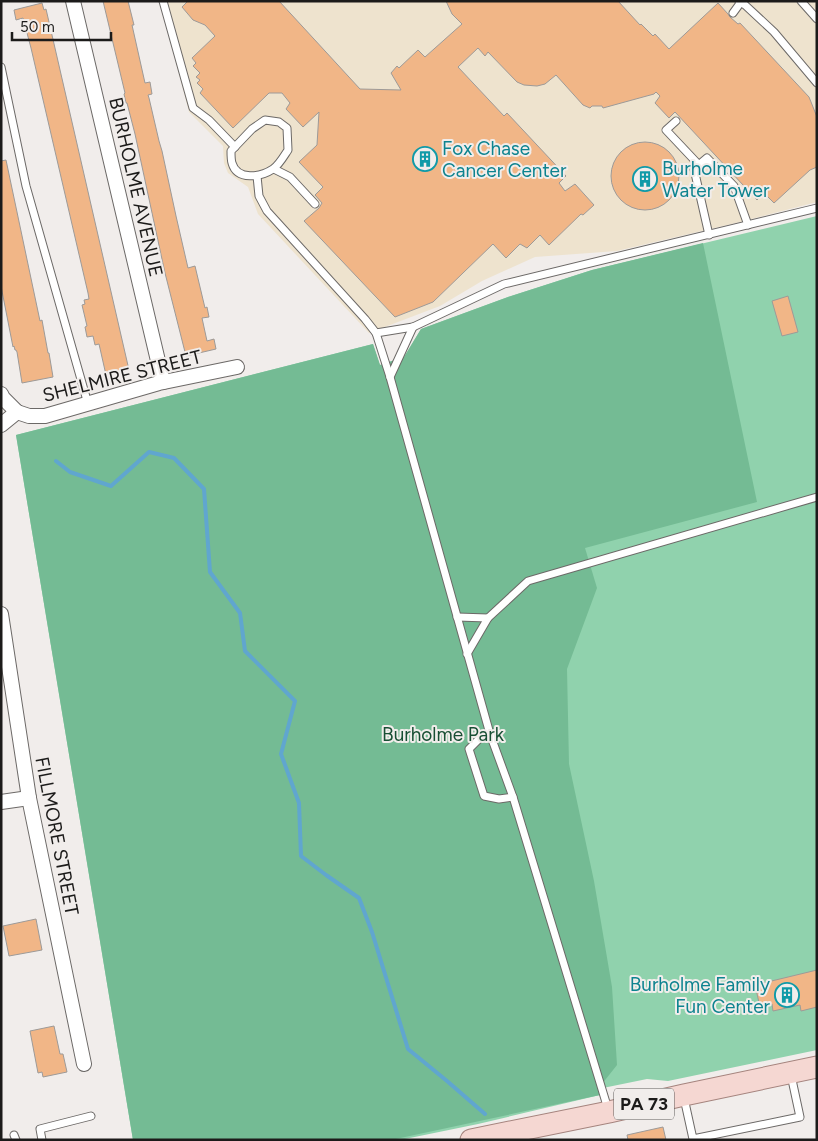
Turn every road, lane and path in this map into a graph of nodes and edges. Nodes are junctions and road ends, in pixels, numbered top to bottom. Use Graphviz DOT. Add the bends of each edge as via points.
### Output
graph roads {
  1 [pos="73,1"];
  2 [pos="163,1"];
  3 [pos="801,1"];
  4 [pos="740,2"];
  5 [pos="733,13"];
  6 [pos="817,19"];
  7 [pos="1,67"];
  8 [pos="817,83"];
  9 [pos="676,120"];
  10 [pos="235,147"];
  11 [pos="699,165"];
  12 [pos="274,169"];
  13 [pos="256,176"];
  14 [pos="315,204"];
  15 [pos="817,208"];
  16 [pos="748,225"];
  17 [pos="708,235"];
  18 [pos="413,327"];
  19 [pos="376,333"];
  20 [pos="237,367"];
  21 [pos="390,377"];
  22 [pos="163,382"];
  23 [pos="1,394"];
  24 [pos="88,404"];
  25 [pos="17,412"];
  26 [pos="1,425"];
  27 [pos="817,497"];
  28 [pos="1,614"];
  29 [pos="457,617"];
  30 [pos="488,618"];
  31 [pos="467,654"];
  32 [pos="490,734"];
  33 [pos="513,797"];
  34 [pos="29,798"];
  35 [pos="1,802"];
  36 [pos="84,1064"];
  37 [pos="817,1067"];
  38 [pos="791,1072"];
  39 [pos="684,1095"];
  40 [pos="609,1112"];
  41 [pos="91,1116"];
  42 [pos="496,1137"];
  43 [pos="42,1140"];
  44 [pos="471,1140"];
  1 -- 22 [label="street, BURHOLME AVENUE"];
  2 -- 10 [label="lane" via="193,108"];
  3 -- 6 [label="lane"];
  4 -- 5 [label="lane"];
  4 -- 8 [label="lane" via="774,32"];
  7 -- 24 [label="lane" via="26,186"];
  9 -- 11 [label="lane" via="666,130"];
  10 -- 12 [label="lane" via="265,120 279,122 287,128 288,150"];
  10 -- 13 [label="lane" via="231,151 232,165 240,174"];
  11 -- 16 [label="lane" via="707,158 734,186"];
  11 -- 17 [label="lane" via="694,169"];
  12 -- 13 [label="lane"];
  12 -- 14 [label="lane" via="290,177"];
  13 -- 19 [label="lane" via="259,196 267,211"];
  15 -- 16 [label="lane"];
  16 -- 17 [label="lane"];
  17 -- 18 [label="lane" via="504,284"];
  18 -- 19 [label="lane"];
  18 -- 21 [label="lane"];
  19 -- 21 [label="lane"];
  20 -- 22 [label="street, SHELMIRE STREET"];
  21 -- 29 [label="lane"];
  22 -- 24 [label="street, SHELMIRE STREET"];
  23 -- 25 [label="street"];
  24 -- 25 [label="street, SHELMIRE STREET" via="45,416"];
  25 -- 26 [label="street"];
  27 -- 30 [label="lane" via="528,581"];
  28 -- 34 [label="street, FILLMORE STREET"];
  29 -- 30 [label="lane"];
  29 -- 31 [label="lane"];
  30 -- 31 [label="lane"];
  31 -- 32 [label="lane"];
  32 -- 33 [label="lane"];
  32 -- 33 [label="lane" via="481,737 469,749 484,796"];
  33 -- 40 [label="lane"];
  34 -- 35 [label="street"];
  34 -- 36 [label="street, FILLMORE STREET"];
  37 -- 38 [label="main road, PA 73"];
  38 -- 39 [label="main road, PA 73"];
  38 -- 39 [label="lane" via="800,1117 693,1139"];
  39 -- 40 [label="main road, PA 73"];
  40 -- 42 [label="main road, PA 73"];
  41 -- 43 [label="lane" via="40,1128"];
  42 -- 44 [label="main road, PA 73"];
}
